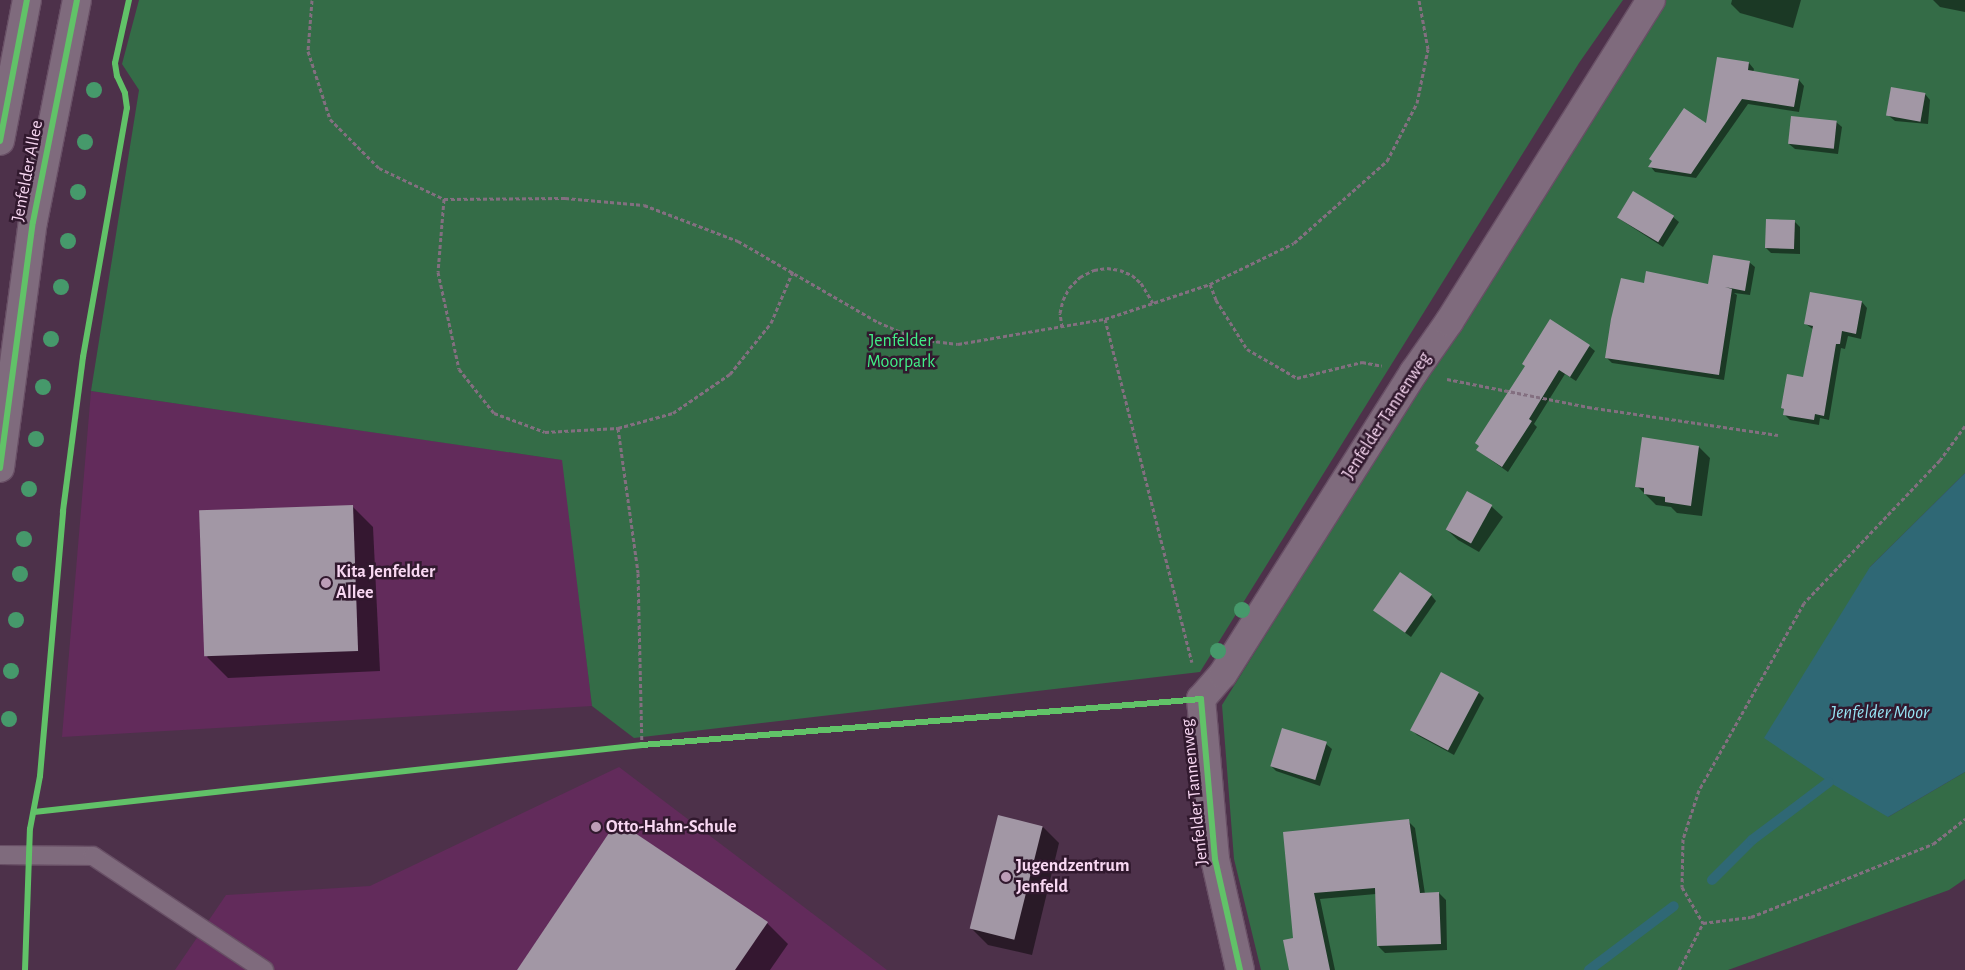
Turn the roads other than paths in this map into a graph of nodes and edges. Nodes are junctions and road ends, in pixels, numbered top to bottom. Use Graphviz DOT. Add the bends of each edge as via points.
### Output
graph roads {
  1 [pos="27,0"];
  2 [pos="77,0"];
  3 [pos="1651,0"];
  4 [pos="0,141"];
  5 [pos="0,468"];
  6 [pos="0,855"];
  7 [pos="264,970"];
  8 [pos="1240,970"];
  1 -- 4 [label="street, Jenfelder Allee"];
  2 -- 5 [label="street, Jenfelder Allee" via="33,222"];
  3 -- 8 [label="street, Jenfelder Tannenweg" via="1449,322 1222,674 1201,698 1215,859"];
  6 -- 7 [label="lane" via="93,856"];
}
